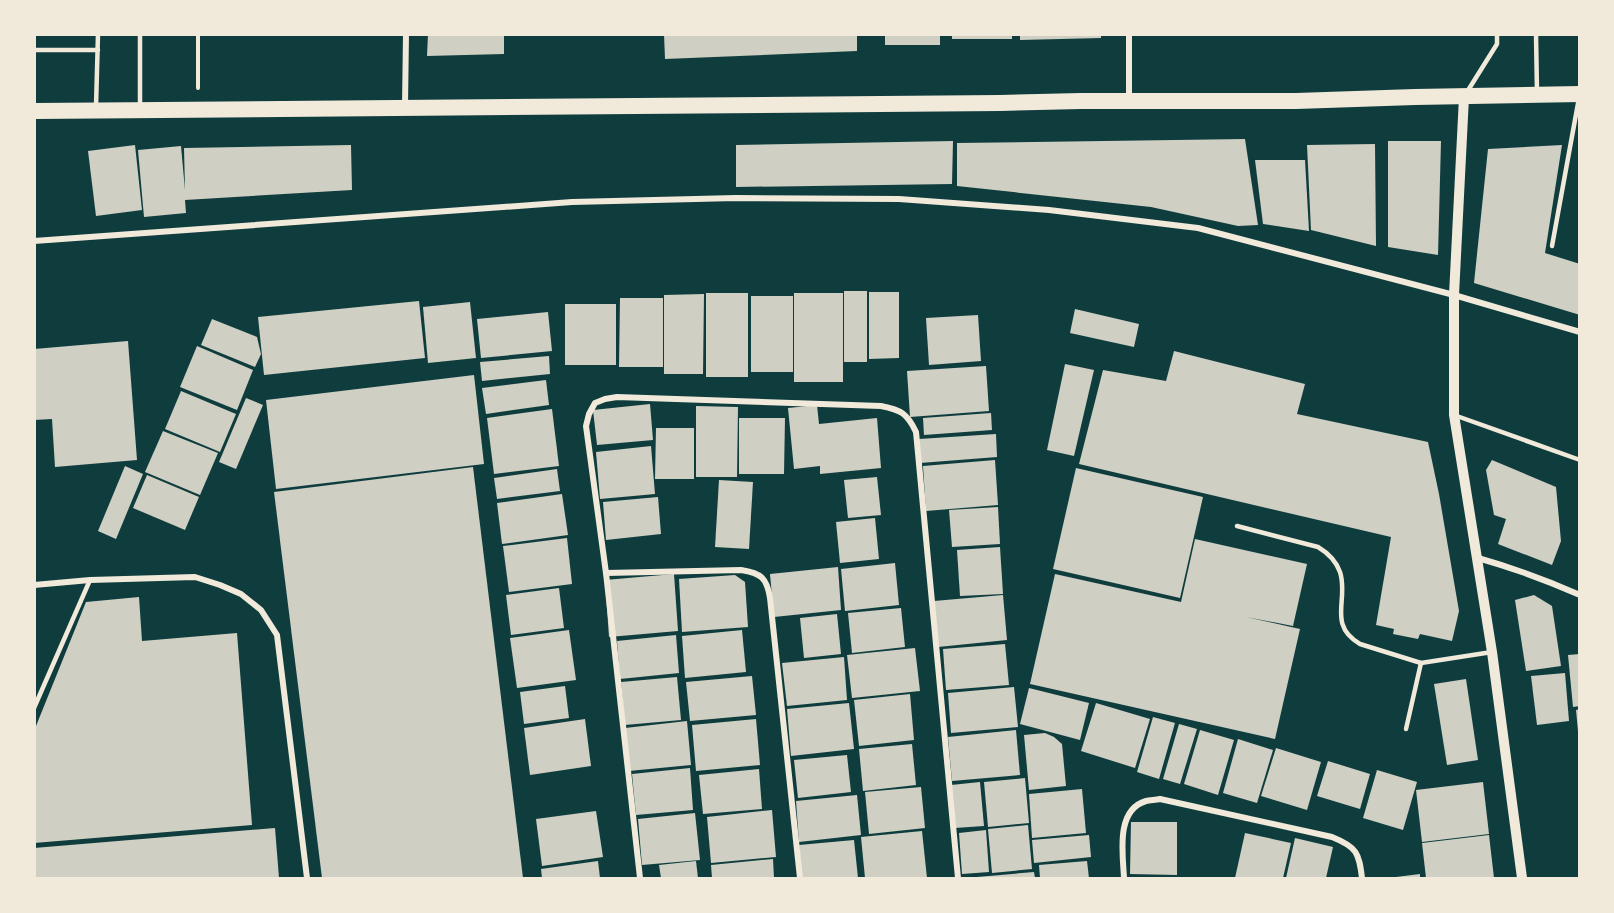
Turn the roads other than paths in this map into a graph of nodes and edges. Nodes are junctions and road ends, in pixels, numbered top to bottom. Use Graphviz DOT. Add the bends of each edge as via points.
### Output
graph roads {
  1 [pos="98,34"];
  2 [pos="140,34"];
  3 [pos="406,34"];
  4 [pos="1129,34"];
  5 [pos="1497,34"];
  6 [pos="1536,34"];
  7 [pos="34,50"];
  8 [pos="98,50"];
  9 [pos="1537,95"];
  10 [pos="1580,95"];
  11 [pos="1464,97"];
  12 [pos="1129,102"];
  13 [pos="405,107"];
  14 [pos="96,110"];
  15 [pos="140,110"];
  16 [pos="34,111"];
  17 [pos="34,241"];
  18 [pos="1552,246"];
  19 [pos="1454,296"];
  20 [pos="1580,332"];
  21 [pos="1454,415"];
  22 [pos="1580,460"];
  23 [pos="1238,526"];
  24 [pos="1478,558"];
  25 [pos="606,573"];
  26 [pos="90,580"];
  27 [pos="34,585"];
  28 [pos="1580,595"];
  29 [pos="1492,652"];
  30 [pos="1421,663"];
  31 [pos="34,708"];
  32 [pos="1406,729"];
  33 [pos="307,879"];
  34 [pos="640,879"];
  35 [pos="800,879"];
  36 [pos="958,879"];
  37 [pos="1124,879"];
  38 [pos="1362,879"];
  39 [pos="1522,879"];
  1 -- 8 [label="lane"];
  2 -- 15 [label="lane"];
  3 -- 13 [label="street"];
  4 -- 12 [label="street"];
  5 -- 11 [label="lane" via="1497,44"];
  6 -- 9 [label="lane"];
  7 -- 8 [label="lane"];
  8 -- 14 [label="lane"];
  9 -- 10 [label="highway"];
  9 -- 11 [label="highway"];
  10 -- 18 [label="lane"];
  11 -- 12 [label="highway"];
  11 -- 19 [label="street"];
  12 -- 13 [label="highway"];
  13 -- 15 [label="highway"];
  14 -- 15 [label="highway"];
  14 -- 16 [label="highway"];
  17 -- 19 [label="street" via="572,202 899,199 1049,210 1198,228"];
  19 -- 20 [label="street"];
  19 -- 21 [label="street"];
  21 -- 22 [label="lane"];
  21 -- 24 [label="street"];
  23 -- 30 [label="lane" via="1318,547 1328,554 1340,572 1341,616 1346,633 1360,644"];
  24 -- 28 [label="street" via="1520,570"];
  24 -- 29 [label="street"];
  25 -- 34 [label="street"];
  25 -- 35 [label="street" via="741,570 762,576 768,587"];
  25 -- 36 [label="street" via="586,426 595,403 617,397 881,406 904,414 916,432"];
  26 -- 27 [label="street"];
  26 -- 31 [label="lane"];
  26 -- 33 [label="street" via="195,578 241,594 261,610 278,635"];
  29 -- 30 [label="lane"];
  29 -- 39 [label="street"];
  30 -- 32 [label="lane"];
  37 -- 38 [label="street" via="1124,825 1131,810 1144,801 1160,800 1345,842 1355,850"];
}
